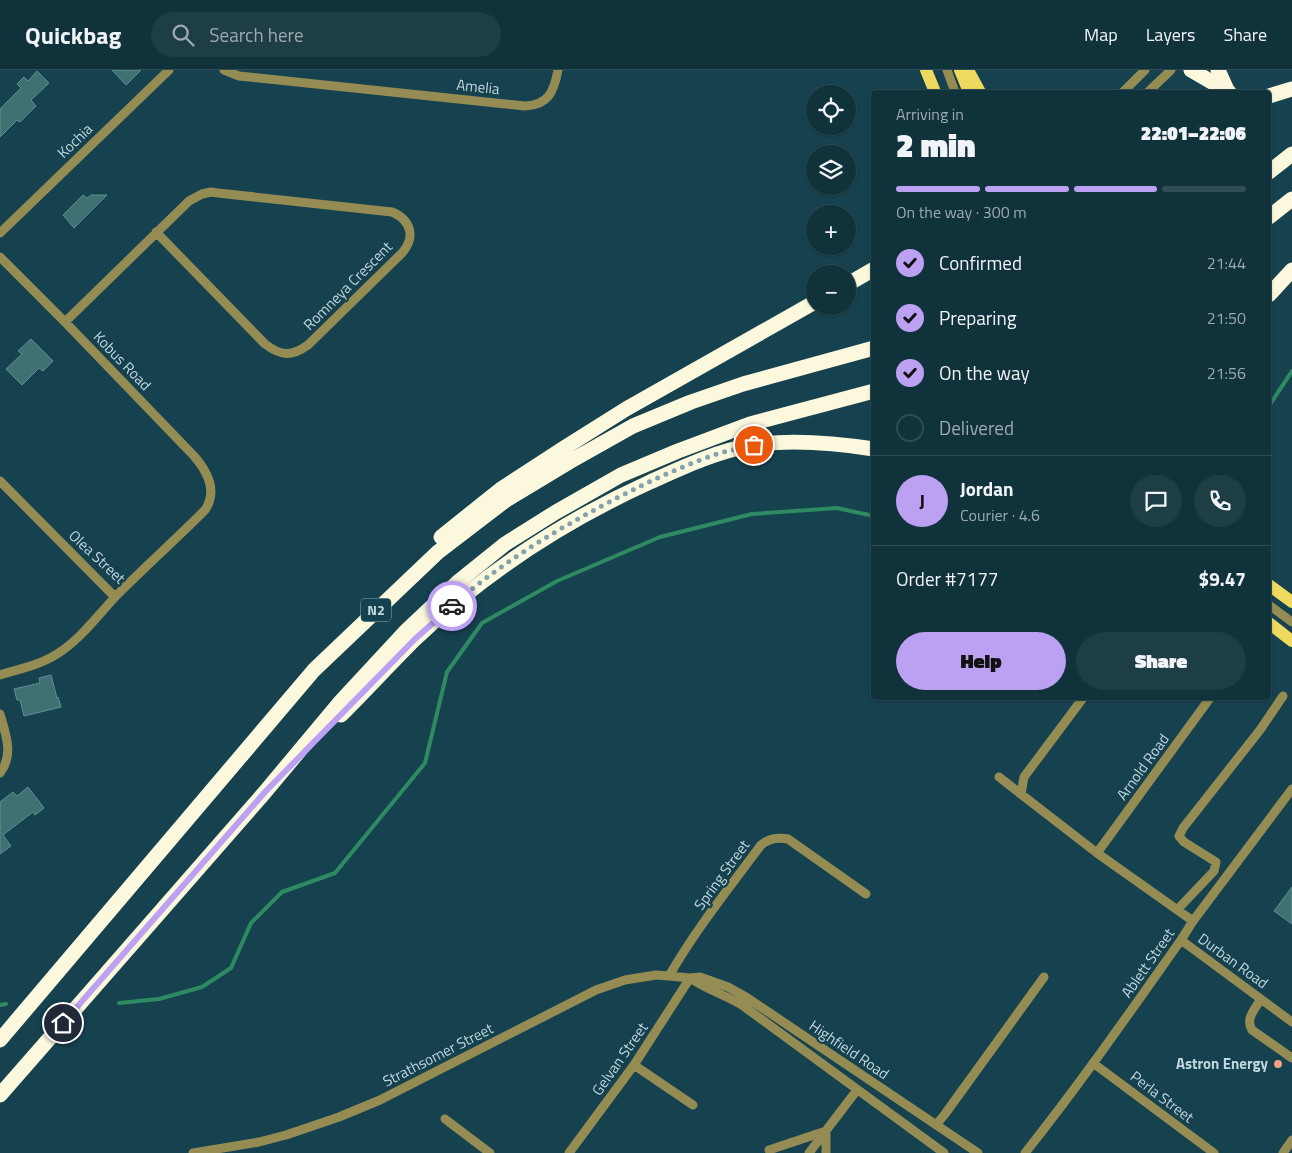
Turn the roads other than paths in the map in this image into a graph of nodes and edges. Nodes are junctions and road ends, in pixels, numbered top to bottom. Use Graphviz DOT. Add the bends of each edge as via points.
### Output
graph roads {
  1 [pos="169,70"];
  2 [pos="224,70"];
  3 [pos="558,70"];
  4 [pos="926,70"];
  5 [pos="946,70"];
  6 [pos="960,70"];
  7 [pos="968,70"];
  8 [pos="1145,70"];
  9 [pos="1171,70"];
  10 [pos="1192,70"];
  11 [pos="1218,70"];
  12 [pos="934,90"];
  13 [pos="954,90"];
  14 [pos="968,90"];
  15 [pos="979,90"];
  16 [pos="1125,90"];
  17 [pos="1150,90"];
  18 [pos="1225,90"];
  19 [pos="1227,90"];
  20 [pos="1292,90"];
  21 [pos="1271,95"];
  22 [pos="1292,154"];
  23 [pos="1271,170"];
  24 [pos="1292,199"];
  25 [pos="1271,215"];
  26 [pos="156,232"];
  27 [pos="0,233"];
  28 [pos="0,257"];
  29 [pos="1292,270"];
  30 [pos="871,271"];
  31 [pos="856,279"];
  32 [pos="1271,293"];
  33 [pos="806,307"];
  34 [pos="65,322"];
  35 [pos="871,349"];
  36 [pos="871,392"];
  37 [pos="871,449"];
  38 [pos="0,481"];
  39 [pos="211,492"];
  40 [pos="1271,586"];
  41 [pos="115,597"];
  42 [pos="1292,602"];
  43 [pos="1271,606"];
  44 [pos="1292,622"];
  45 [pos="1271,625"];
  46 [pos="1292,641"];
  47 [pos="314,670"];
  48 [pos="0,675"];
  49 [pos="1283,696"];
  50 [pos="1082,700"];
  51 [pos="1209,700"];
  52 [pos="0,714"];
  53 [pos="0,774"];
  54 [pos="999,777"];
  55 [pos="1292,789"];
  56 [pos="265,792"];
  57 [pos="1021,794"];
  58 [pos="1097,853"];
  59 [pos="866,894"];
  60 [pos="1177,910"];
  61 [pos="1194,922"];
  62 [pos="1182,940"];
  63 [pos="670,976"];
  64 [pos="1044,977"];
  65 [pos="696,979"];
  66 [pos="1261,999"];
  67 [pos="1292,1022"];
  68 [pos="0,1040"];
  69 [pos="1292,1058"];
  70 [pos="1093,1063"];
  71 [pos="634,1065"];
  72 [pos="857,1090"];
  73 [pos="0,1095"];
  74 [pos="693,1105"];
  75 [pos="445,1119"];
  76 [pos="936,1125"];
  77 [pos="826,1131"];
  78 [pos="1292,1140"];
  79 [pos="769,1150"];
  80 [pos="193,1153"];
  81 [pos="490,1153"];
  82 [pos="570,1153"];
  83 [pos="810,1153"];
  84 [pos="826,1153"];
  85 [pos="944,1153"];
  86 [pos="978,1153"];
  87 [pos="1025,1153"];
  88 [pos="1214,1153"];
  89 [pos="1283,1153"];
  1 -- 27 [label="street, Kochia"];
  2 -- 3 [label="street, Amelia" via="239,76 533,106 549,96"];
  4 -- 12 [label="main road"];
  5 -- 13 [label="street"];
  6 -- 14 [label="main road"];
  7 -- 15 [label="main road"];
  8 -- 16 [label="street"];
  9 -- 17 [label="street"];
  10 -- 18 [label="highway"];
  11 -- 19 [label="highway"];
  20 -- 21 [label="highway"];
  22 -- 23 [label="highway"];
  24 -- 25 [label="highway"];
  26 -- 26 [label="street, Romneya Crescent" via="195,197 218,192 392,212 405,219 410,229 410,240 402,253 308,345 288,354 265,344"];
  26 -- 34 [label="street, Romneya Crescent"];
  28 -- 34 [label="street, Kobus Road"];
  29 -- 32 [label="highway"];
  30 -- 31 [label="highway"];
  33 -- 47 [label="highway" via="626,409 501,489 435,542"];
  34 -- 39 [label="street, Kobus Road" via="202,464"];
  35 -- 47 [label="highway, N2" via="690,402 633,426 569,462 506,500 438,552"];
  36 -- 56 [label="highway, N2" via="750,424 678,450 621,475 505,544 459,581 405,632 341,701"];
  37 -- 56 [label="highway" via="784,443 754,445 721,453 628,492 571,522 513,559 415,639"];
  38 -- 41 [label="street, Olea Street"];
  39 -- 41 [label="street, Olea Street" via="204,510"];
  40 -- 42 [label="main road"];
  41 -- 48 [label="street" via="60,653"];
  43 -- 44 [label="street"];
  45 -- 46 [label="main road"];
  47 -- 68 [label="highway, N2"];
  49 -- 60 [label="street" via="1179,836 1216,862 1214,870"];
  50 -- 57 [label="street" via="1024,777"];
  51 -- 58 [label="street, Arnold Road"];
  52 -- 53 [label="street" via="9,753"];
  54 -- 57 [label="street"];
  55 -- 61 [label="street, Ablett Street"];
  56 -- 73 [label="highway, N2"];
  57 -- 58 [label="street"];
  58 -- 60 [label="street"];
  59 -- 63 [label="street, Spring Street" via="788,840 767,840 760,845 683,951"];
  60 -- 61 [label="street"];
  61 -- 62 [label="street, Ablett Street"];
  62 -- 66 [label="street, Durban Road"];
  62 -- 70 [label="street, Ablett Street"];
  63 -- 65 [label="street, Strathsomer Street"];
  63 -- 80 [label="street, Strathsomer Street" via="625,980 596,990 339,1118 286,1136"];
  64 -- 76 [label="street"];
  65 -- 71 [label="street, Gelvan Street"];
  65 -- 72 [label="street, Highfield Road" via="742,1004"];
  65 -- 76 [label="street, Highfield Road" via="728,987 746,997"];
  66 -- 67 [label="street, Durban Road"];
  66 -- 69 [label="street" via="1249,1025"];
  70 -- 87 [label="street, Ablett Street"];
  70 -- 88 [label="street, Perla Street"];
  71 -- 74 [label="street"];
  71 -- 82 [label="street, Gelvan Street"];
  72 -- 77 [label="street"];
  72 -- 85 [label="street, Highfield Road"];
  75 -- 81 [label="street"];
  76 -- 86 [label="street, Highfield Road"];
  77 -- 79 [label="street"];
  77 -- 83 [label="street"];
  77 -- 84 [label="street"];
  78 -- 89 [label="street"];
}
